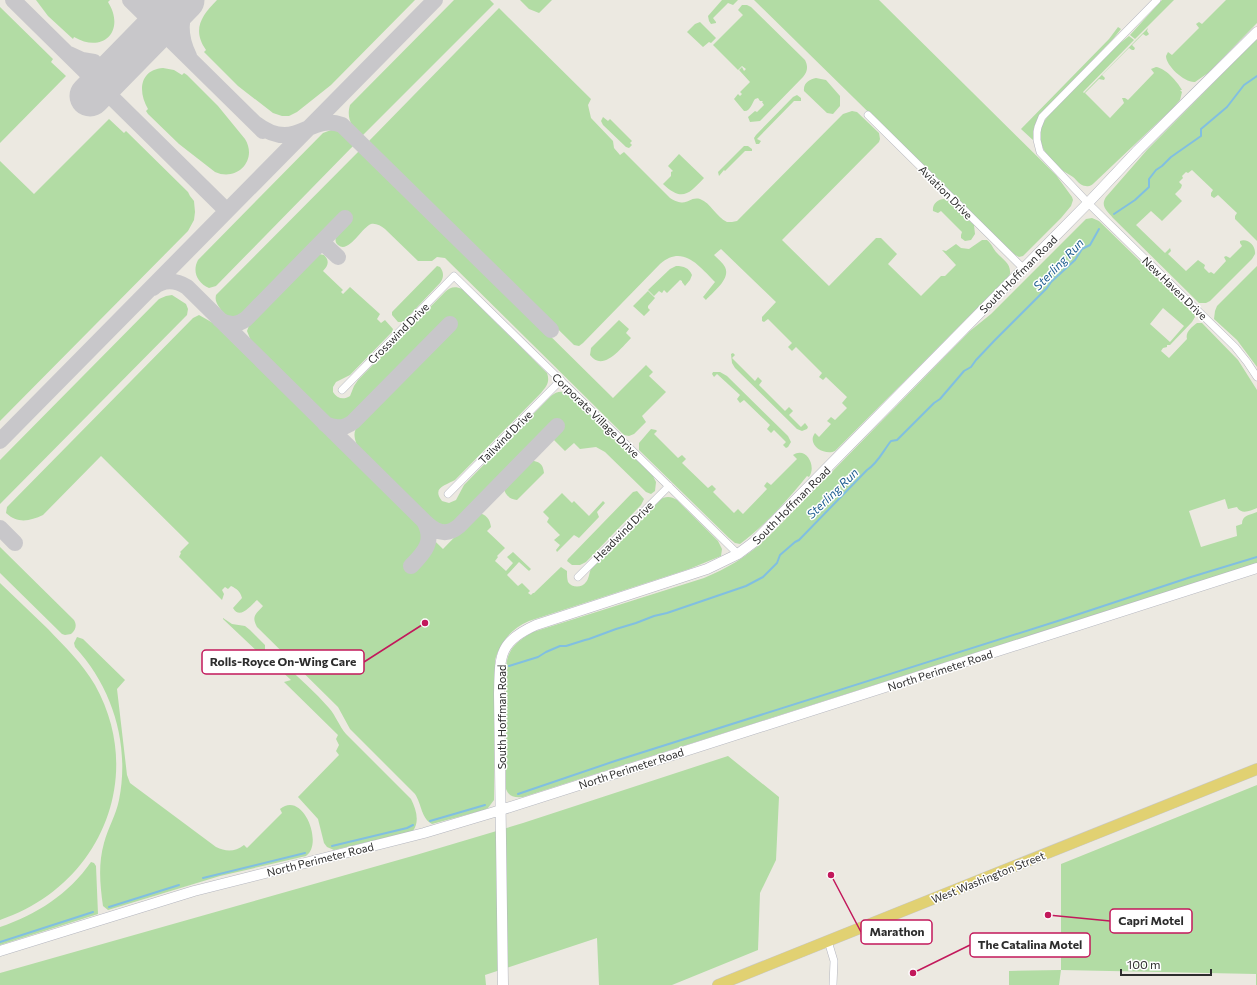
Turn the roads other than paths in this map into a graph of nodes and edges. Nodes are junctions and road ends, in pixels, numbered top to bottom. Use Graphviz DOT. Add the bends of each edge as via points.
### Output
graph roads {
  1 [pos="1157,0"];
  2 [pos="1257,32"];
  3 [pos="868,115"];
  4 [pos="1088,203"];
  5 [pos="1024,269"];
  6 [pos="454,276"];
  7 [pos="1257,377"];
  8 [pos="561,380"];
  9 [pos="342,390"];
  10 [pos="669,486"];
  11 [pos="448,494"];
  12 [pos="738,554"];
  13 [pos="1257,568"];
  14 [pos="578,577"];
  15 [pos="1257,769"];
  16 [pos="501,810"];
  17 [pos="828,941"];
  18 [pos="0,951"];
  19 [pos="503,985"];
  20 [pos="718,985"];
  21 [pos="833,985"];
  1 -- 4 [label="street, New Haven Drive" via="1042,117 1038,127 1037,140 1040,152"];
  2 -- 4 [label="street, South Hoffman Road"];
  3 -- 5 [label="street, Aviation Drive"];
  4 -- 5 [label="street, South Hoffman Road"];
  4 -- 7 [label="street, New Haven Drive" via="1235,346"];
  5 -- 12 [label="street, South Hoffman Road" via="754,542"];
  6 -- 8 [label="street, Corporate Village Drive"];
  6 -- 9 [label="street, Crosswind Drive"];
  8 -- 10 [label="street, Corporate Village Drive"];
  8 -- 11 [label="street, Tailwind Drive"];
  10 -- 12 [label="street, Corporate Village Drive"];
  10 -- 14 [label="street, Headwind Drive"];
  12 -- 16 [label="street, South Hoffman Road" via="707,569 536,625 515,635 506,647 500,663"];
  13 -- 16 [label="street, North Perimeter Road"];
  15 -- 17 [label="main road, West Washington Street"];
  16 -- 18 [label="street, North Perimeter Road" via="424,833 194,891"];
  16 -- 19 [label="street, South Hoffman Road"];
  17 -- 20 [label="main road, West Washington Street"];
  17 -- 21 [label="street" via="834,961"];
}
